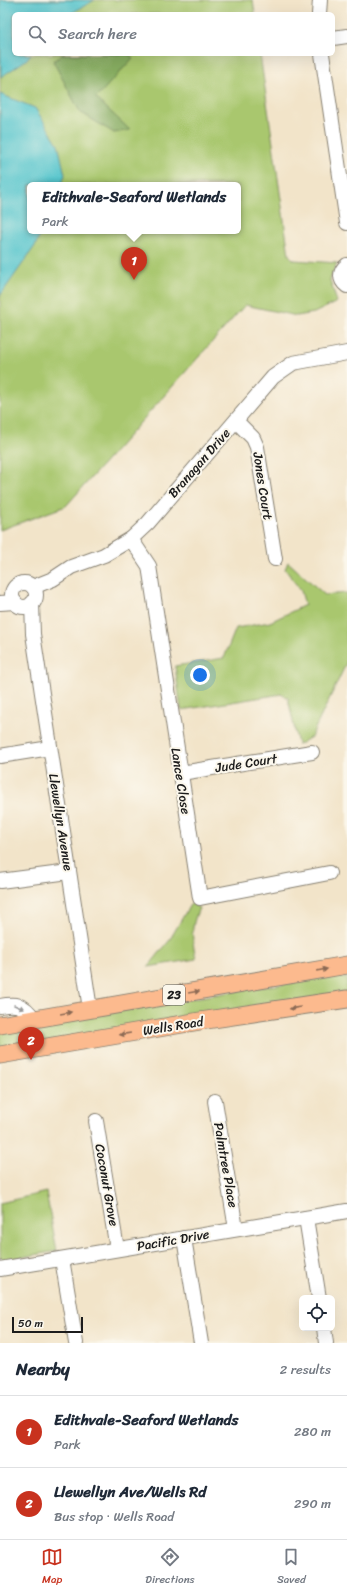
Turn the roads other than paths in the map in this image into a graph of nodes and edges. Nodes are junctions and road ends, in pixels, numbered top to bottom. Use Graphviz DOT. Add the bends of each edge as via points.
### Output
graph roads {
  1 [pos="320,0"];
  2 [pos="319,12"];
  3 [pos="347,36"];
  4 [pos="335,38"];
  5 [pos="322,56"];
  6 [pos="342,155"];
  7 [pos="347,223"];
  8 [pos="347,264"];
  9 [pos="347,286"];
  10 [pos="346,353"];
  11 [pos="236,421"];
  12 [pos="131,539"];
  13 [pos="275,559"];
  14 [pos="21,598"];
  15 [pos="0,603"];
  16 [pos="50,748"];
  17 [pos="312,752"];
  18 [pos="0,756"];
  19 [pos="181,773"];
  20 [pos="68,872"];
  21 [pos="329,872"];
  22 [pos="0,881"];
  23 [pos="347,965"];
  24 [pos="347,999"];
  25 [pos="0,1006"];
  26 [pos="90,1009"];
  27 [pos="34,1019"];
  28 [pos="0,1024"];
  29 [pos="0,1055"];
  30 [pos="215,1101"];
  31 [pos="96,1121"];
  32 [pos="347,1211"];
  33 [pos="306,1218"];
  34 [pos="236,1229"];
  35 [pos="184,1238"];
  36 [pos="118,1249"];
  37 [pos="62,1259"];
  38 [pos="0,1269"];
  39 [pos="319,1295"];
  40 [pos="324,1331"];
  41 [pos="76,1343"];
  42 [pos="201,1343"];
  43 [pos="326,1343"];
  1 -- 2 [label="street"];
  3 -- 4 [label="street"];
  5 -- 6 [label="street"];
  6 -- 7 [label="street"];
  8 -- 9 [label="street" via="341,274 343,283"];
  10 -- 11 [label="street, Branagan Drive" via="293,363 273,378"];
  11 -- 12 [label="street, Branagan Drive" via="148,523"];
  11 -- 13 [label="street, Jones Court" via="253,438 257,447"];
  12 -- 14 [label="street, Branagan Drive" via="104,555 71,567"];
  12 -- 19 [label="street, Lance Close" via="148,566"];
  14 -- 15 [label="street, Branagan Drive"];
  14 -- 16 [label="street, Llewellyn Avenue" via="33,634"];
  16 -- 18 [label="street"];
  16 -- 20 [label="street, Llewellyn Avenue"];
  17 -- 19 [label="street, Jude Court"];
  19 -- 21 [label="street, Lance Close" via="200,898"];
  20 -- 22 [label="street"];
  20 -- 26 [label="street, Llewellyn Avenue"];
  26 -- 23 [label="main road, 23, one-way"];
  24 -- 29 [label="main road, Wells Road / 23, one-way"];
  25 -- 27 [label="street, one-way" via="14,1004 30,1013"];
  27 -- 26 [label="main road, 23, one-way"];
  27 -- 28 [label="main road, 23"];
  30 -- 34 [label="street, Palmtree Place"];
  31 -- 36 [label="street, Coconut Grove"];
  32 -- 33 [label="street, Pacific Drive"];
  33 -- 34 [label="street, Pacific Drive"];
  33 -- 39 [label="street"];
  34 -- 35 [label="street, Pacific Drive"];
  35 -- 36 [label="street, Pacific Drive"];
  35 -- 42 [label="street"];
  36 -- 37 [label="street, Pacific Drive"];
  37 -- 38 [label="street, Pacific Drive"];
  37 -- 41 [label="street"];
  40 -- 43 [label="street"];
}
